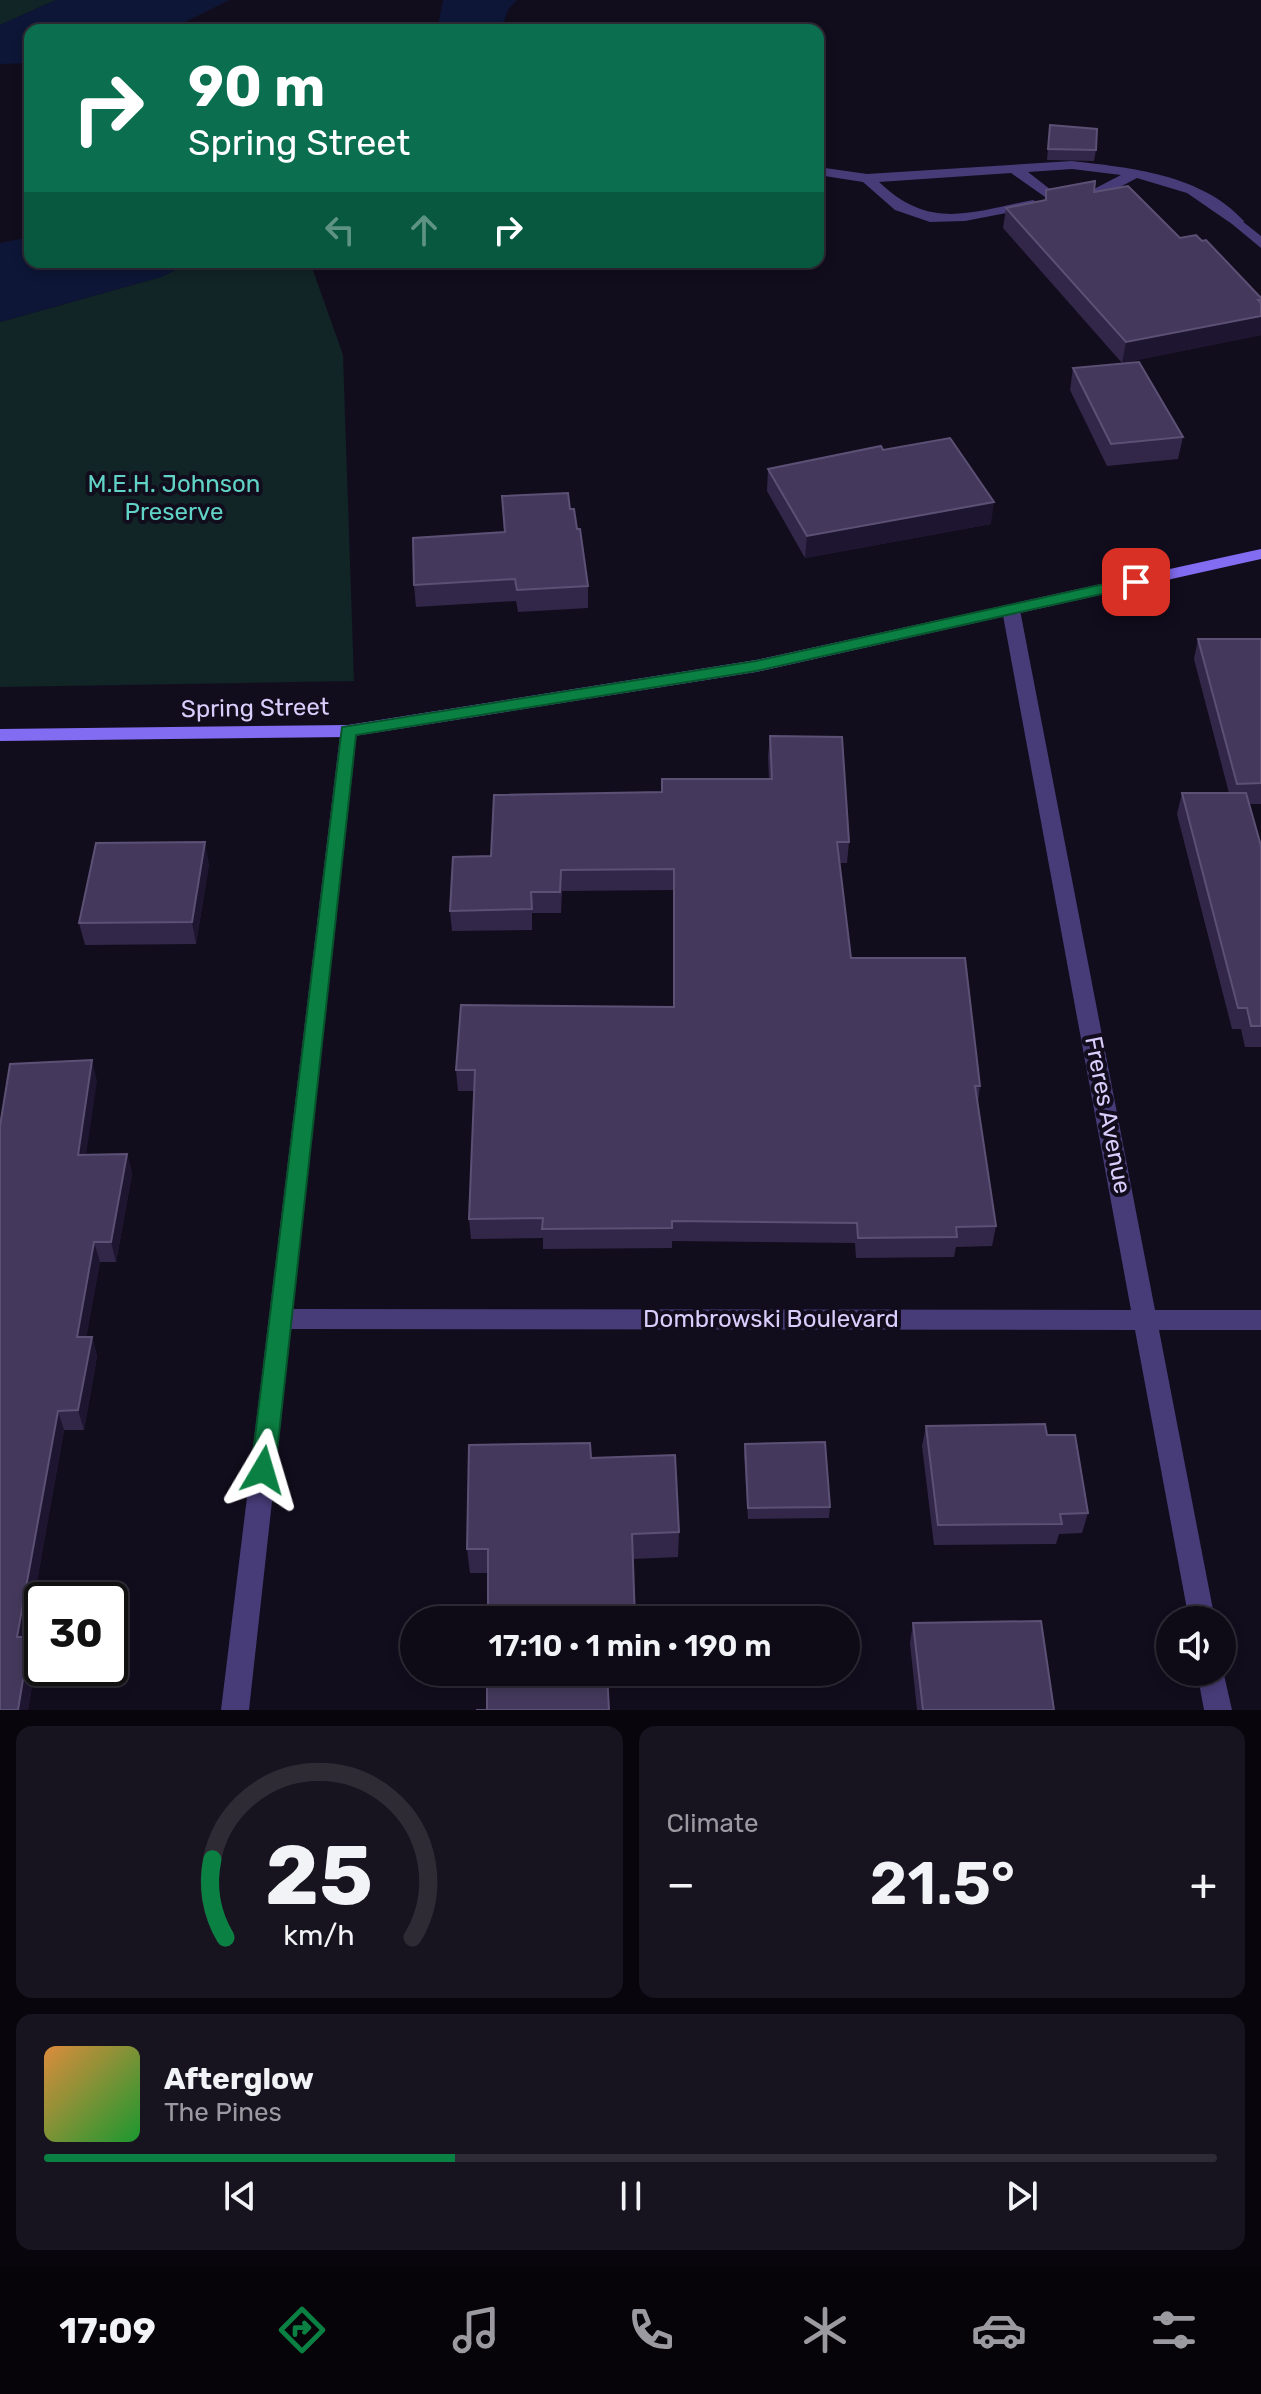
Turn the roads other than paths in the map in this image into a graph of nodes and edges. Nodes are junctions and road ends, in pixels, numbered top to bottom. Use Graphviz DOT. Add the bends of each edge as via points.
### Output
graph roads {
  1 [pos="1015,169"];
  2 [pos="824,172"];
  3 [pos="1136,173"];
  4 [pos="867,178"];
  5 [pos="1055,200"];
  6 [pos="1261,244"];
  7 [pos="1261,554"];
  8 [pos="1011,610"];
  9 [pos="348,731"];
  10 [pos="0,735"];
  11 [pos="1146,1318"];
  12 [pos="281,1319"];
  13 [pos="1261,1320"];
  14 [pos="1199,1606"];
  15 [pos="1214,1686"];
  16 [pos="235,1710"];
  17 [pos="1218,1710"];
  1 -- 3 [label="street" via="1072,165"];
  1 -- 4 [label="street"];
  1 -- 5 [label="street"];
  2 -- 4 [label="street"];
  3 -- 5 [label="street" via="1098,193"];
  3 -- 6 [label="street" via="1192,190"];
  4 -- 5 [label="street" via="900,207 925,218"];
  7 -- 8 [label="main road, Spring Street"];
  8 -- 9 [label="main road, Spring Street" via="756,666"];
  8 -- 11 [label="street, Freres Avenue"];
  9 -- 10 [label="main road, Spring Street"];
  9 -- 12 [label="street"];
  11 -- 12 [label="street, Dombrowski Boulevard"];
  11 -- 13 [label="street, Dombrowski Boulevard"];
  11 -- 14 [label="street, Freres Avenue"];
  12 -- 16 [label="street"];
  15 -- 17 [label="street"];
}
